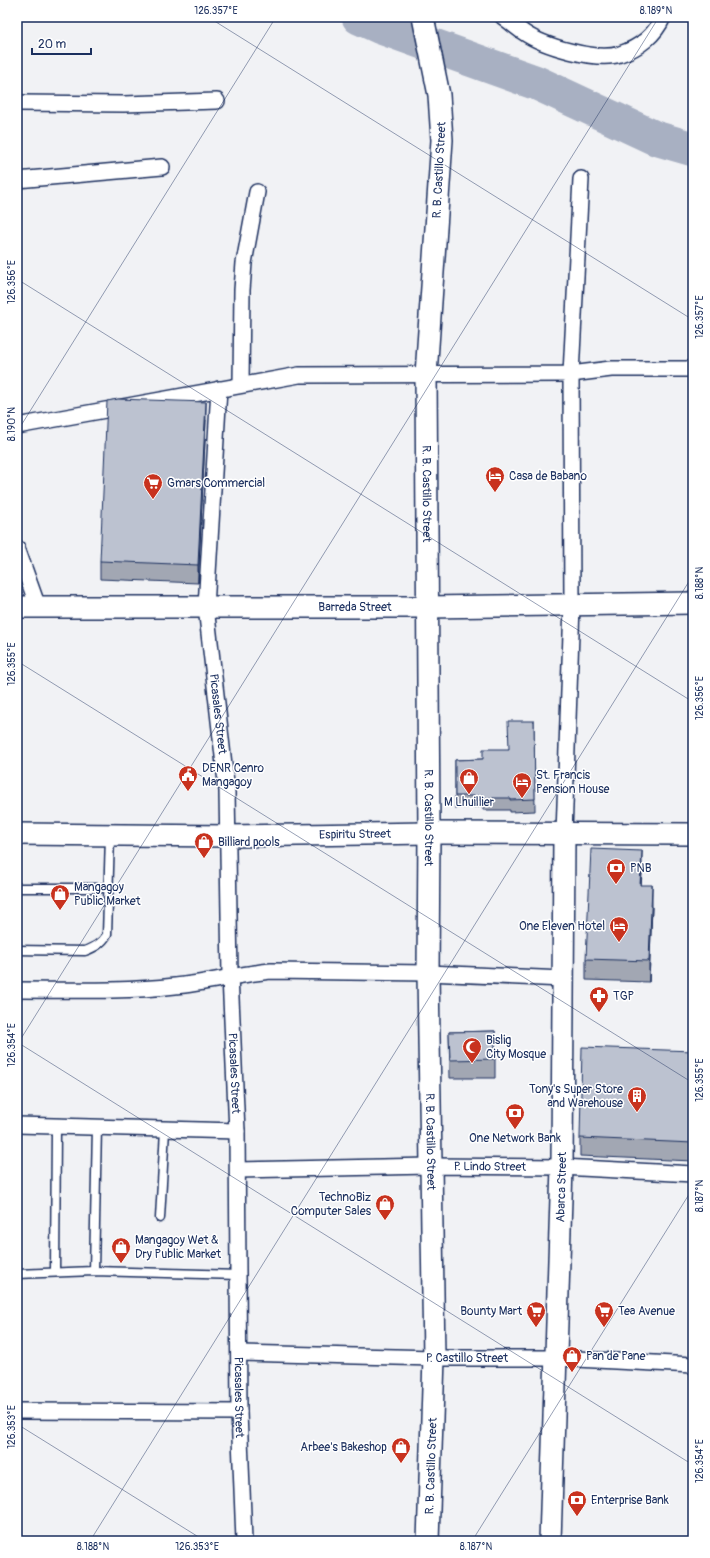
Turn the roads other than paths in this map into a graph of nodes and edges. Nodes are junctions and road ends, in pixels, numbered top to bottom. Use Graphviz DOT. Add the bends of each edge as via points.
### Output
graph roads {
  1 [pos="423,17"];
  2 [pos="503,17"];
  3 [pos="663,17"];
  4 [pos="217,101"];
  5 [pos="17,103"];
  6 [pos="162,167"];
  7 [pos="581,179"];
  8 [pos="17,180"];
  9 [pos="257,192"];
  10 [pos="693,369"];
  11 [pos="570,374"];
  12 [pos="426,375"];
  13 [pos="241,384"];
  14 [pos="219,388"];
  15 [pos="17,426"];
  16 [pos="17,548"];
  17 [pos="693,602"];
  18 [pos="572,605"];
  19 [pos="17,607"];
  20 [pos="38,607"];
  21 [pos="206,607"];
  22 [pos="428,608"];
  23 [pos="429,833"];
  24 [pos="17,834"];
  25 [pos="110,834"];
  26 [pos="564,834"];
  27 [pos="693,834"];
  28 [pos="228,836"];
  29 [pos="17,888"];
  30 [pos="108,888"];
  31 [pos="17,950"];
  32 [pos="428,972"];
  33 [pos="230,976"];
  34 [pos="563,980"];
  35 [pos="17,990"];
  36 [pos="17,1125"];
  37 [pos="56,1127"];
  38 [pos="97,1127"];
  39 [pos="165,1130"];
  40 [pos="237,1131"];
  41 [pos="430,1166"];
  42 [pos="562,1167"];
  43 [pos="238,1170"];
  44 [pos="693,1174"];
  45 [pos="160,1218"];
  46 [pos="94,1271"];
  47 [pos="55,1272"];
  48 [pos="17,1274"];
  49 [pos="239,1275"];
  50 [pos="240,1353"];
  51 [pos="434,1358"];
  52 [pos="557,1358"];
  53 [pos="693,1365"];
  54 [pos="17,1411"];
  55 [pos="239,1412"];
  56 [pos="244,1541"];
  57 [pos="428,1541"];
  58 [pos="550,1541"];
  1 -- 12 [label="street, R. B. Castillo Street" via="439,95 442,140"];
  2 -- 3 [label="street" via="524,33 553,46 572,53 599,55 619,55 643,43 659,26"];
  4 -- 5 [label="street" via="124,104"];
  6 -- 8 [label="street"];
  7 -- 11 [label="street"];
  9 -- 13 [label="street" via="244,264"];
  10 -- 11 [label="street" via="611,369"];
  11 -- 12 [label="street"];
  11 -- 18 [label="street"];
  12 -- 13 [label="street" via="299,375"];
  12 -- 22 [label="street, R. B. Castillo Street"];
  13 -- 14 [label="street"];
  14 -- 15 [label="street"];
  14 -- 21 [label="street, Picasales Street"];
  16 -- 20 [label="street"];
  17 -- 18 [label="street, Barreda Street"];
  18 -- 22 [label="street, Barreda Street"];
  18 -- 26 [label="street"];
  19 -- 20 [label="street, Barreda Street"];
  20 -- 21 [label="street, Barreda Street"];
  21 -- 22 [label="street, Barreda Street"];
  21 -- 28 [label="street, Picasales Street" via="225,770"];
  22 -- 23 [label="street, R. B. Castillo Street"];
  23 -- 26 [label="street, Espiritu Street"];
  23 -- 28 [label="street, Espiritu Street"];
  23 -- 32 [label="street, R. B. Castillo Street"];
  24 -- 25 [label="street, Espiritu Street"];
  25 -- 28 [label="street, Espiritu Street"];
  25 -- 30 [label="lane"];
  26 -- 27 [label="street, Espiritu Street"];
  26 -- 34 [label="street, Abarca Street"];
  28 -- 33 [label="street, Picasales Street"];
  29 -- 30 [label="lane"];
  30 -- 31 [label="lane" via="107,935 95,948 85,951"];
  32 -- 33 [label="street" via="271,971"];
  32 -- 34 [label="street"];
  32 -- 41 [label="street, R. B. Castillo Street"];
  33 -- 35 [label="street" via="202,984 160,988"];
  33 -- 40 [label="street, Picasales Street"];
  34 -- 42 [label="street, Abarca Street"];
  36 -- 37 [label="street"];
  37 -- 38 [label="street"];
  37 -- 47 [label="lane"];
  38 -- 39 [label="street"];
  38 -- 46 [label="lane"];
  39 -- 40 [label="street"];
  39 -- 45 [label="lane"];
  40 -- 43 [label="street, Picasales Street"];
  41 -- 42 [label="street, P. Lindo Street"];
  41 -- 43 [label="street, P. Lindo Street"];
  41 -- 51 [label="street, R. B. Castillo Street"];
  42 -- 44 [label="street, P. Lindo Street"];
  42 -- 52 [label="street, Abarca Street"];
  43 -- 49 [label="street, Picasales Street"];
  46 -- 47 [label="lane"];
  46 -- 49 [label="lane"];
  47 -- 48 [label="lane"];
  49 -- 50 [label="street, Picasales Street"];
  50 -- 51 [label="street, P. Castillo Street"];
  50 -- 55 [label="street, Picasales Street"];
  51 -- 52 [label="street, P. Castillo Street"];
  51 -- 57 [label="street, R. B. Castillo Street"];
  52 -- 53 [label="street, P. Castillo Street"];
  52 -- 58 [label="street, Abarca Street"];
  54 -- 55 [label="street"];
  55 -- 56 [label="street, Picasales Street"];
}
